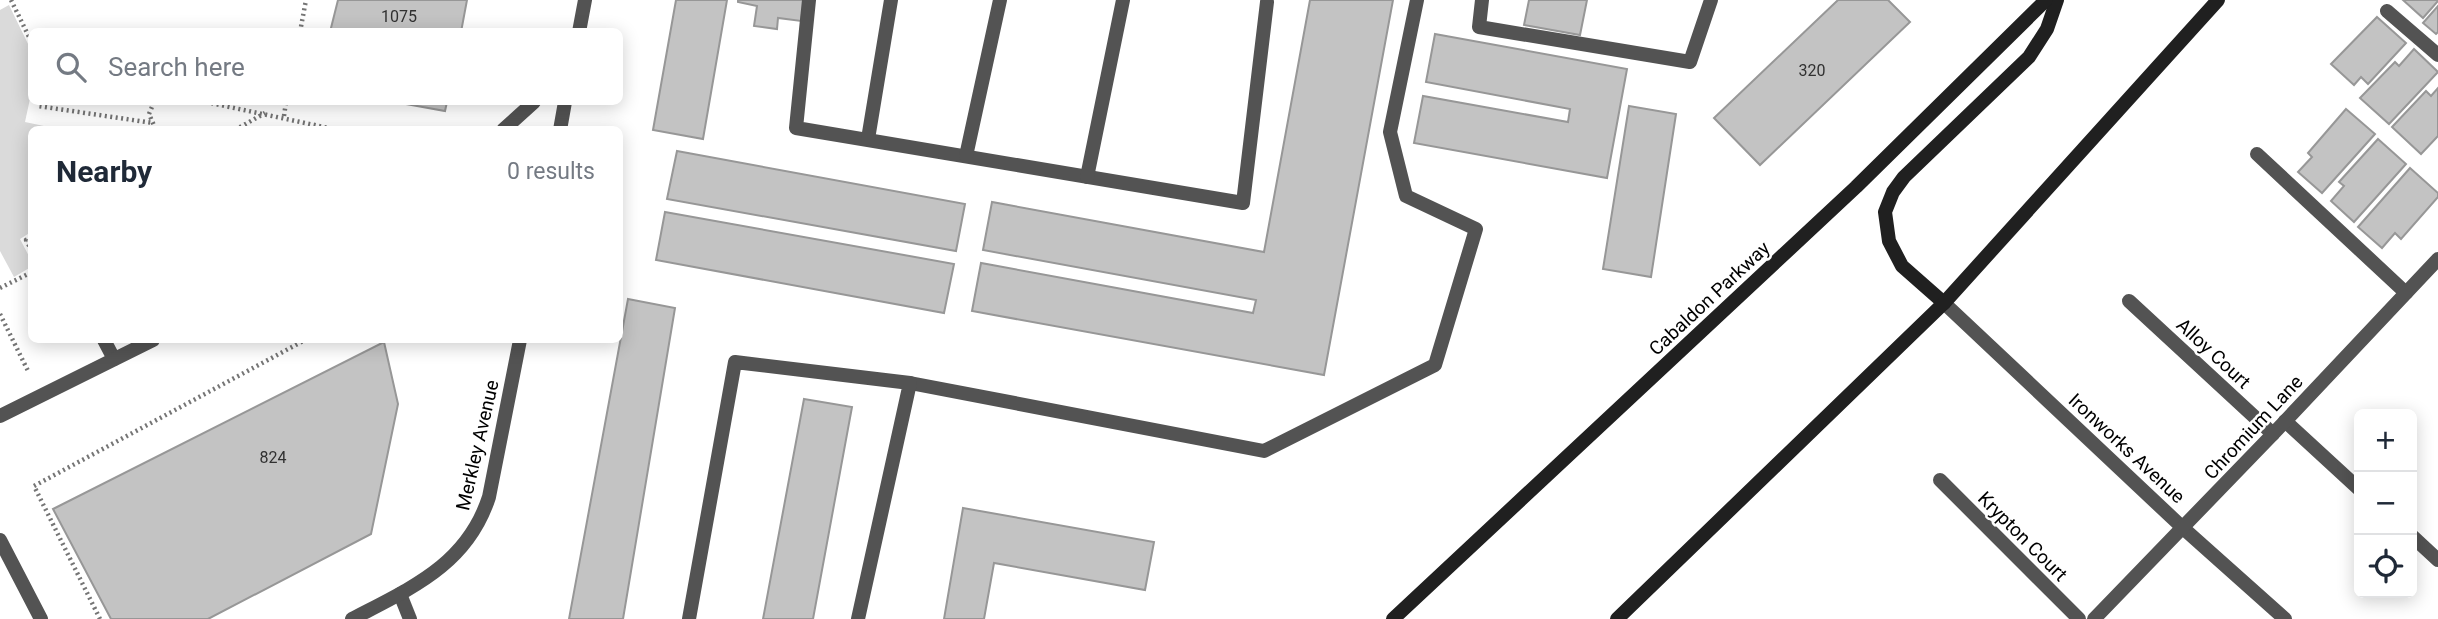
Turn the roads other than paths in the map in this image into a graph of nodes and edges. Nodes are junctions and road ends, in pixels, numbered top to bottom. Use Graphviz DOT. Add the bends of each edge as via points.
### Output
graph roads {
  1 [pos="584,0"];
  2 [pos="809,0"];
  3 [pos="891,0"];
  4 [pos="1000,0"];
  5 [pos="1124,0"];
  6 [pos="1417,0"];
  7 [pos="1482,0"];
  8 [pos="1712,0"];
  9 [pos="2046,0"];
  10 [pos="2057,0"];
  11 [pos="2218,0"];
  12 [pos="1263,1"];
  13 [pos="2387,10"];
  14 [pos="580,28"];
  15 [pos="2438,55"];
  16 [pos="531,105"];
  17 [pos="564,105"];
  18 [pos="507,126"];
  19 [pos="561,126"];
  20 [pos="869,139"];
  21 [pos="2257,154"];
  22 [pos="966,156"];
  23 [pos="1087,177"];
  24 [pos="2438,259"];
  25 [pos="2406,293"];
  26 [pos="2129,301"];
  27 [pos="1944,303"];
  28 [pos="106,343"];
  29 [pos="147,343"];
  30 [pos="519,343"];
  31 [pos="114,359"];
  32 [pos="910,383"];
  33 [pos="0,416"];
  34 [pos="2285,421"];
  35 [pos="2273,434"];
  36 [pos="1940,480"];
  37 [pos="2354,484"];
  38 [pos="2183,528"];
  39 [pos="0,540"];
  40 [pos="2417,541"];
  41 [pos="2438,560"];
  42 [pos="400,594"];
  43 [pos="41,619"];
  44 [pos="352,619"];
  45 [pos="410,619"];
  46 [pos="690,619"];
  47 [pos="858,619"];
  48 [pos="1393,619"];
  49 [pos="1617,619"];
  50 [pos="2079,619"];
  51 [pos="2094,619"];
  52 [pos="2285,619"];
  1 -- 14 [label="street"];
  2 -- 20 [label="street" via="796,128"];
  3 -- 20 [label="street"];
  4 -- 22 [label="street"];
  5 -- 23 [label="street"];
  6 -- 32 [label="street" via="1390,132 1406,196 1476,229 1435,365 1264,451"];
  7 -- 8 [label="street" via="1479,27 1690,62"];
  9 -- 48 [label="main road, Cabaldon Parkway" via="1856,187"];
  10 -- 27 [label="main road" via="2047,29 2029,57 1904,177 1885,212 1889,241 1902,266"];
  11 -- 27 [label="main road"];
  12 -- 23 [label="street" via="1243,203"];
  13 -- 15 [label="street"];
  16 -- 18 [label="street"];
  17 -- 19 [label="street"];
  20 -- 22 [label="street"];
  21 -- 25 [label="street"];
  22 -- 23 [label="street"];
  24 -- 25 [label="street, Chromium Lane"];
  25 -- 34 [label="street, Chromium Lane"];
  26 -- 35 [label="street, Alloy Court"];
  27 -- 38 [label="street, Ironworks Avenue"];
  27 -- 49 [label="main road"];
  28 -- 31 [label="street"];
  29 -- 31 [label="street"];
  30 -- 42 [label="street, Merkley Avenue" via="482,520 449,562"];
  31 -- 33 [label="street"];
  32 -- 46 [label="street" via="735,362"];
  32 -- 47 [label="street"];
  34 -- 35 [label="street, Chromium Lane"];
  34 -- 37 [label="street"];
  35 -- 38 [label="street, Chromium Lane"];
  36 -- 50 [label="street, Krypton Court"];
  38 -- 51 [label="street, Chromium Lane"];
  38 -- 52 [label="street, Ironworks Avenue"];
  39 -- 43 [label="street"];
  40 -- 41 [label="street"];
  42 -- 44 [label="street, Merkley Avenue"];
  42 -- 45 [label="street"];
}
